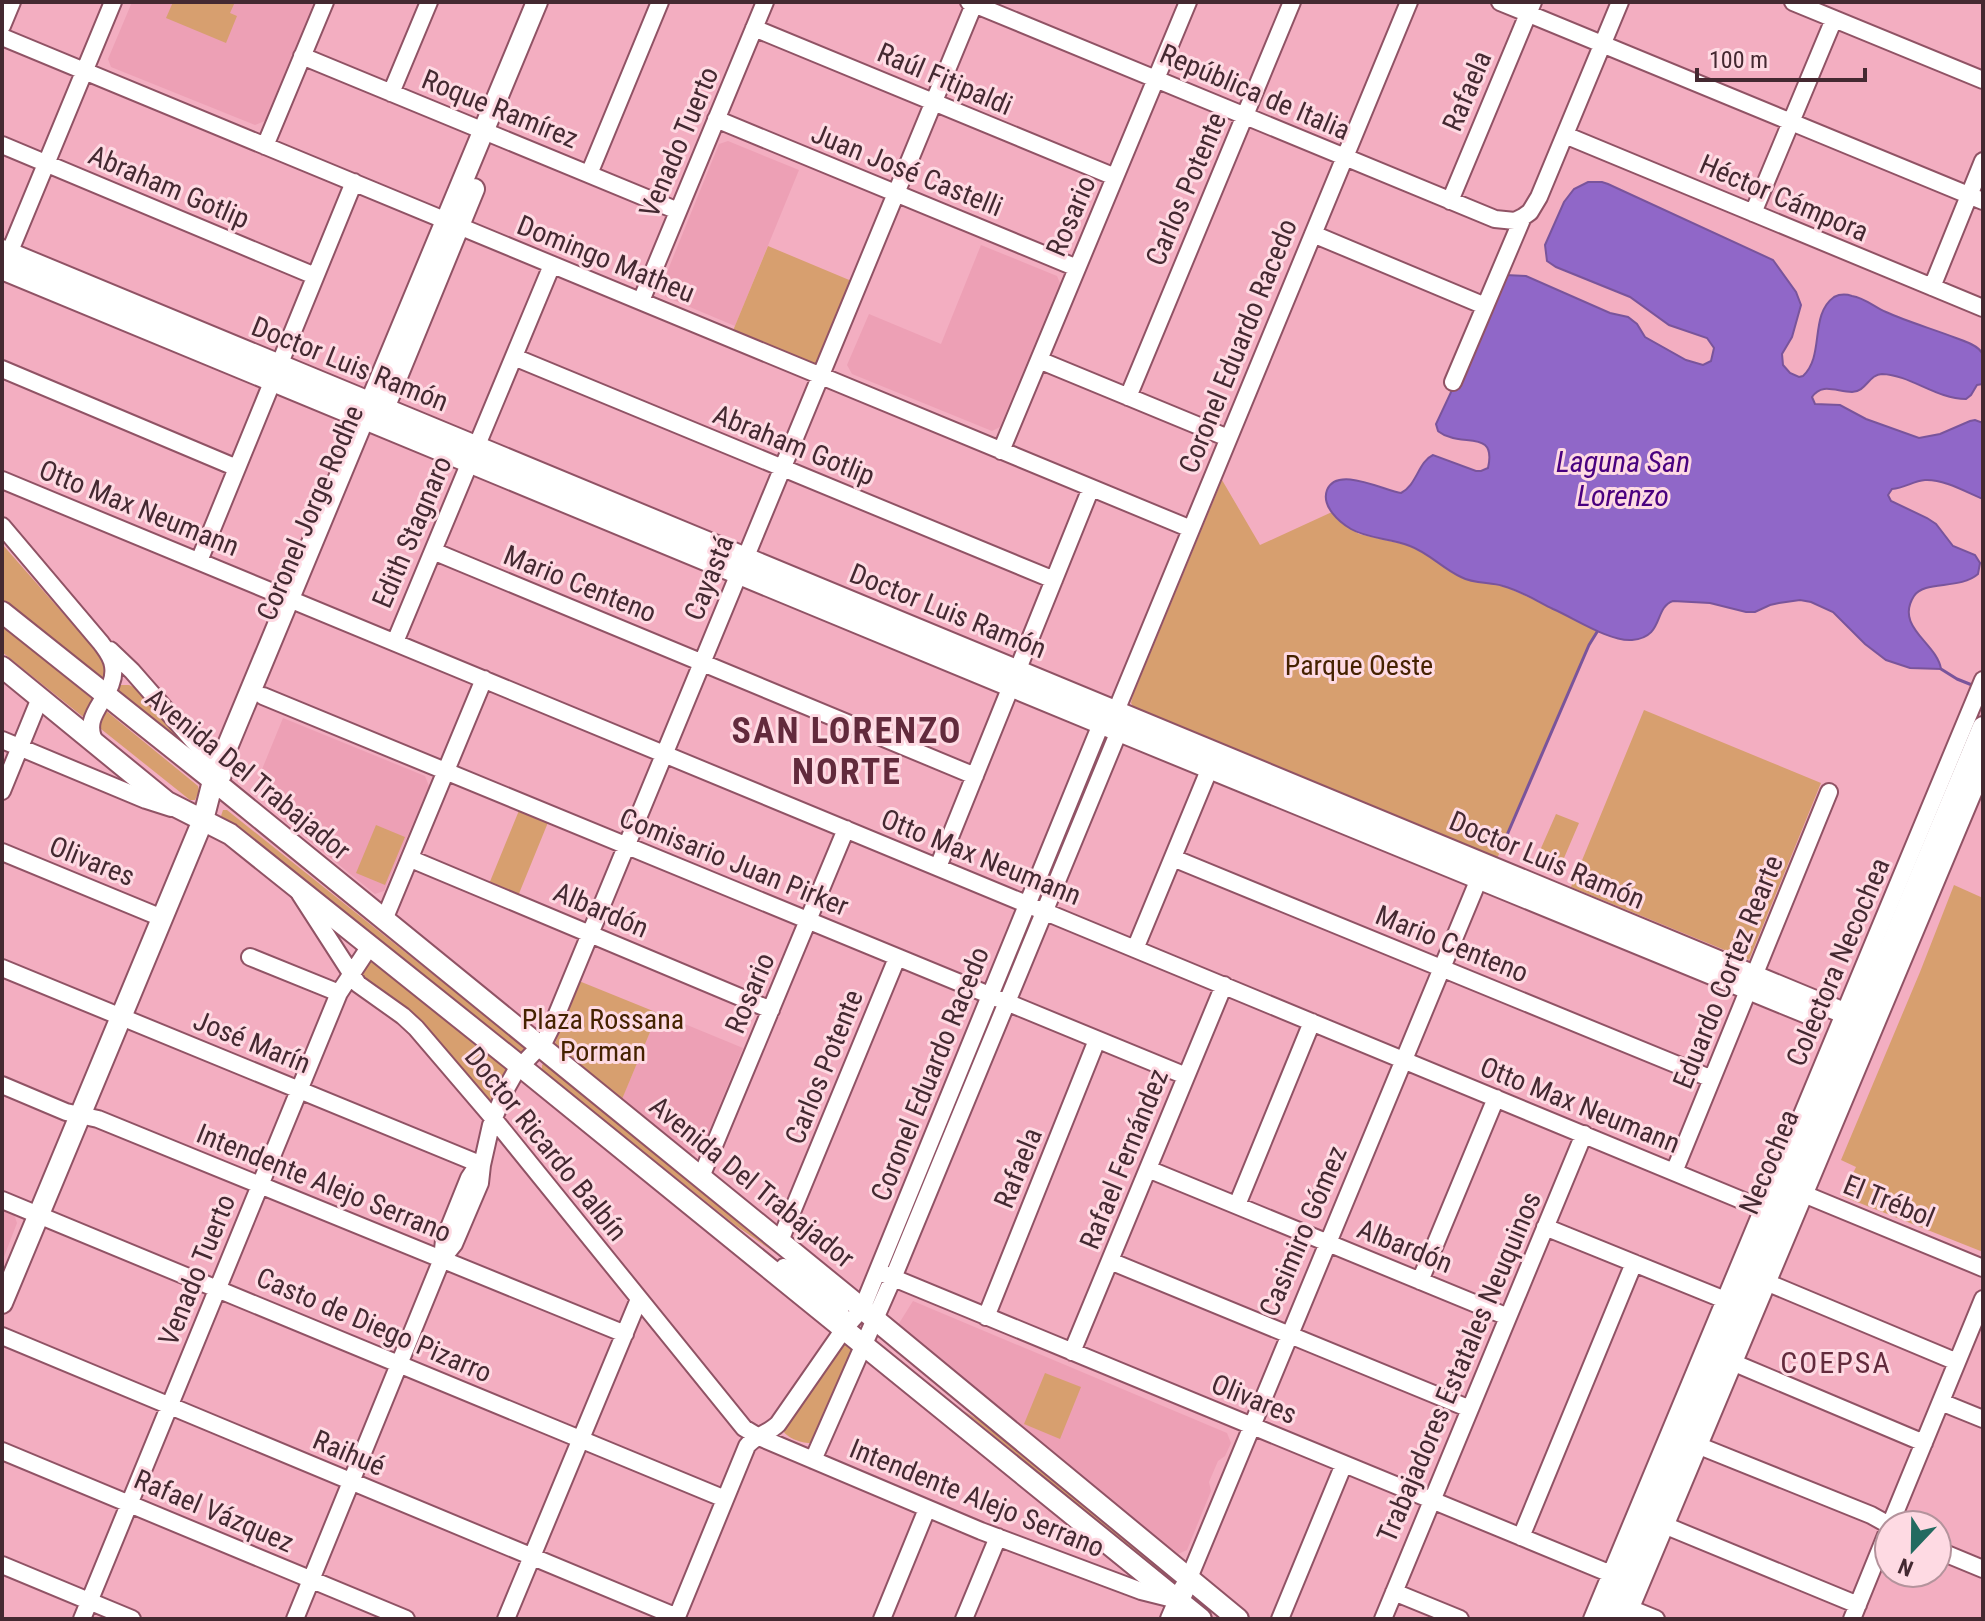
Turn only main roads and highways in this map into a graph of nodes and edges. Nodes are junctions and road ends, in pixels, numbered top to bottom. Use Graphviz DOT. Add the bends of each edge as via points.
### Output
graph roads {
  1 [pos="537,2"];
  2 [pos="551,2"];
  3 [pos="490,133"];
  4 [pos="4,260"];
  5 [pos="374,414"];
  6 [pos="296,601"];
  7 [pos="2,612"];
  8 [pos="2,667"];
  9 [pos="1983,727"];
  10 [pos="1983,764"];
  11 [pos="221,780"];
  12 [pos="189,811"];
  13 [pos="1856,1026"];
  14 [pos="1788,1188"];
  15 [pos="2,1303"];
  16 [pos="1189,1578"];
  17 [pos="1175,1610"];
  18 [pos="1627,1613"];
  19 [pos="1201,1619"];
  20 [pos="1238,1619"];
  21 [pos="1608,1619"];
  1 -- 3 [label="main road, Coronel Jorge Rodhe"];
  2 -- 3 [label="main road, Coronel Jorge Rodhe"];
  3 -- 5 [label="main road, Coronel Jorge Rodhe"];
  4 -- 5 [label="main road, Doctor Luis Ramón"];
  5 -- 6 [label="main road, Coronel Jorge Rodhe"];
  5 -- 13 [label="main road, Doctor Luis Ramón"];
  6 -- 11 [label="main road, Coronel Jorge Rodhe"];
  6 -- 11 [label="main road, Coronel Jorge Rodhe" via="263,696"];
  7 -- 11 [label="main road, Avenida Del Trabajador"];
  8 -- 12 [label="main road, Avenida Del Trabajador" via="160,797"];
  9 -- 13 [label="main road, Necochea"];
  10 -- 13 [label="main road, Necochea"];
  11 -- 12 [label="main road, Coronel Jorge Rodhe"];
  11 -- 16 [label="main road, Avenida Del Trabajador" via="260,819"];
  12 -- 15 [label="main road, Coronel Jorge Rodhe" via="162,918"];
  12 -- 17 [label="main road, Avenida Del Trabajador" via="230,834 842,1321"];
  13 -- 14 [label="main road, Necochea"];
  14 -- 18 [label="main road, Necochea" via="1766,1282"];
  14 -- 21 [label="main road, Necochea"];
  16 -- 17 [label="main road, Casimiro Gómez"];
  16 -- 20 [label="main road, Avenida Del Trabajador"];
  17 -- 19 [label="main road, Avenida Del Trabajador"];
}
